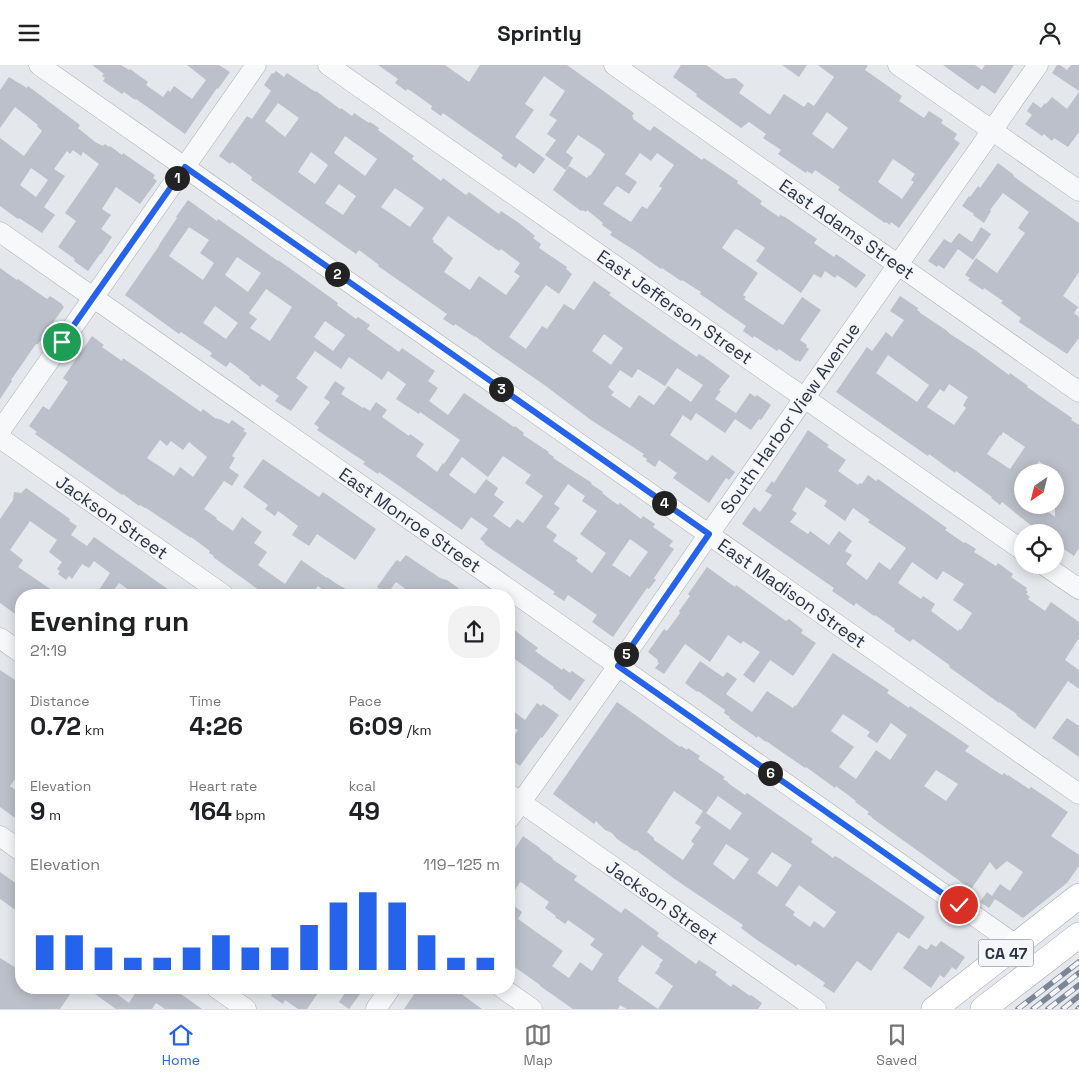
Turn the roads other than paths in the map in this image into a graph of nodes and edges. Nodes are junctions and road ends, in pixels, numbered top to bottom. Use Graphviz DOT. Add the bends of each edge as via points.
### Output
graph roads {
  1 [pos="39,65"];
  2 [pos="256,65"];
  3 [pos="328,65"];
  4 [pos="614,65"];
  5 [pos="898,65"];
  6 [pos="1038,65"];
  7 [pos="992,130"];
  8 [pos="185,167"];
  9 [pos="1079,191"];
  10 [pos="0,232"];
  11 [pos="898,265"];
  12 [pos="93,298"];
  13 [pos="1079,392"];
  14 [pos="804,397"];
  15 [pos="0,431"];
  16 [pos="0,438"];
  17 [pos="709,534"];
  18 [pos="1014,544"];
  19 [pos="1057,574"];
  20 [pos="215,589"];
  21 [pos="508,589"];
  22 [pos="1079,589"];
  23 [pos="515,594"];
  24 [pos="0,638"];
  25 [pos="15,649"];
  26 [pos="618,666"];
  27 [pos="1079,794"];
  28 [pos="515,799"];
  29 [pos="0,836"];
  30 [pos="15,847"];
  31 [pos="1079,896"];
  32 [pos="1079,935"];
  33 [pos="1016,945"];
  34 [pos="225,994"];
  35 [pos="386,994"];
  36 [pos="511,994"];
  37 [pos="246,1009"];
  38 [pos="376,1009"];
  39 [pos="532,1009"];
  40 [pos="816,1009"];
  41 [pos="934,1009"];
  42 [pos="984,1009"];
  1 -- 8 [label="street, East Madison Street"];
  2 -- 8 [label="street"];
  3 -- 14 [label="street, East Jefferson Street"];
  4 -- 11 [label="street, East Adams Street"];
  5 -- 7 [label="street"];
  6 -- 7 [label="street, South Harbor View Avenue"];
  7 -- 9 [label="street"];
  7 -- 11 [label="street, South Harbor View Avenue"];
  8 -- 12 [label="street"];
  8 -- 17 [label="street, East Madison Street"];
  10 -- 12 [label="street, East Monroe Street"];
  11 -- 13 [label="street, East Adams Street"];
  11 -- 14 [label="street, South Harbor View Avenue"];
  12 -- 15 [label="street"];
  12 -- 21 [label="street, East Monroe Street"];
  14 -- 17 [label="street, South Harbor View Avenue"];
  14 -- 18 [label="street, East Jefferson Street"];
  16 -- 20 [label="street, Jackson Street"];
  17 -- 26 [label="street, South Harbor View Avenue"];
  17 -- 27 [label="street, East Madison Street"];
  19 -- 22 [label="street"];
  23 -- 26 [label="street, East Monroe Street"];
  24 -- 25 [label="street"];
  26 -- 28 [label="street, South Harbor View Avenue"];
  26 -- 33 [label="street, East Monroe Street"];
  28 -- 40 [label="street, Jackson Street"];
  29 -- 30 [label="street"];
  31 -- 33 [label="main road, CA 47"];
  32 -- 42 [label="main road, CA 47"];
  33 -- 41 [label="main road, CA 47"];
  34 -- 37 [label="street"];
  35 -- 38 [label="street"];
  36 -- 39 [label="street"];
}
